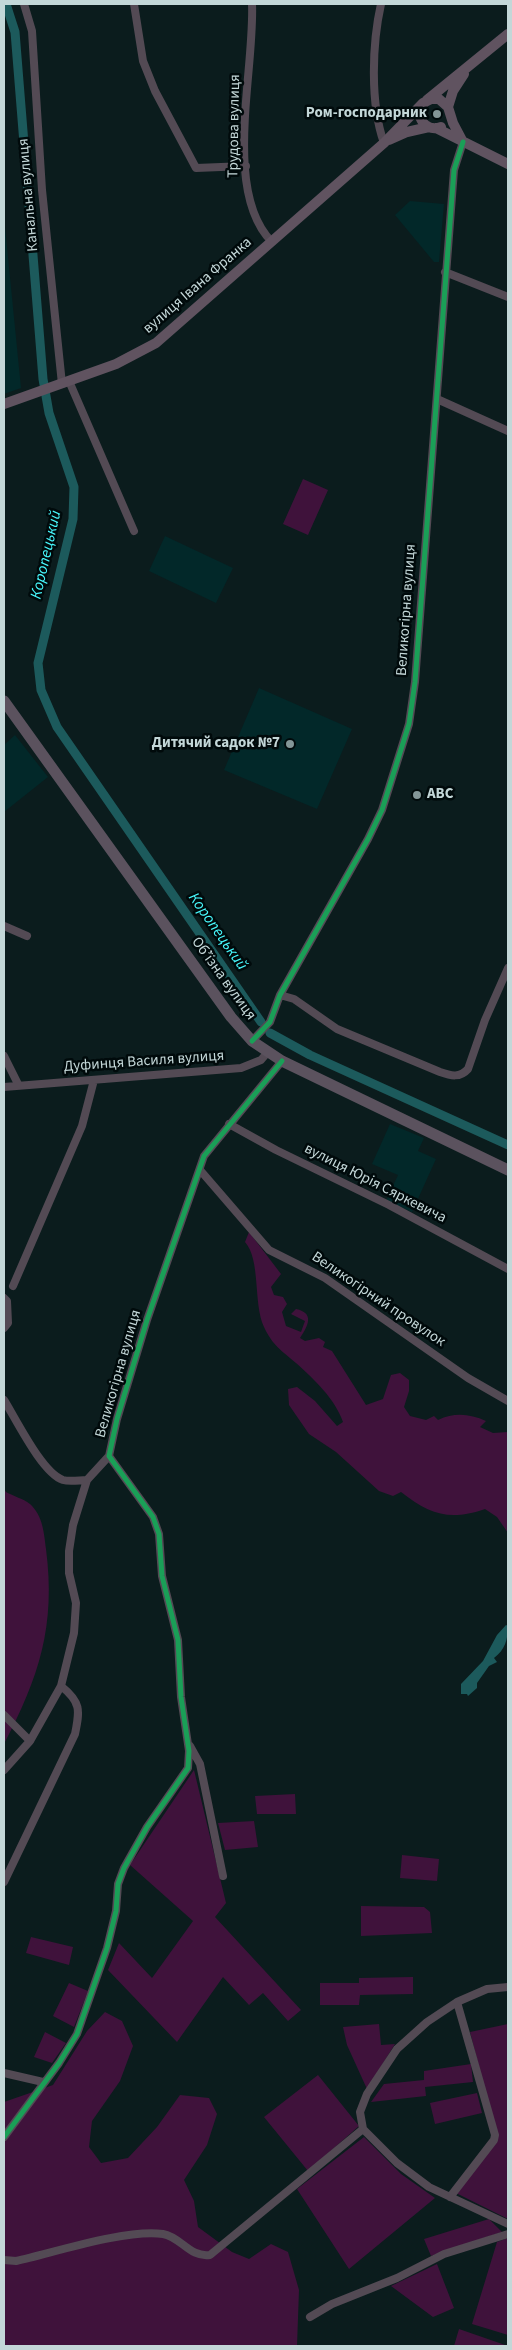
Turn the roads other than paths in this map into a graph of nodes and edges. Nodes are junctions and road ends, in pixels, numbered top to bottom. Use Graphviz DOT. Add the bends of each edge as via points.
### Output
graph roads {
  1 [pos="24,4"];
  2 [pos="134,4"];
  3 [pos="252,4"];
  4 [pos="381,4"];
  5 [pos="508,34"];
  6 [pos="469,67"];
  7 [pos="425,102"];
  8 [pos="449,110"];
  9 [pos="433,128"];
  10 [pos="463,142"];
  11 [pos="384,143"];
  12 [pos="508,164"];
  13 [pos="246,166"];
  14 [pos="272,242"];
  15 [pos="445,272"];
  16 [pos="508,297"];
  17 [pos="62,384"];
  18 [pos="437,399"];
  19 [pos="4,404"];
  20 [pos="508,431"];
  21 [pos="134,531"];
  22 [pos="4,701"];
  23 [pos="4,926"];
  24 [pos="27,936"];
  25 [pos="508,968"];
  26 [pos="280,994"];
  27 [pos="252,1041"];
  28 [pos="267,1053"];
  29 [pos="4,1056"];
  30 [pos="282,1061"];
  31 [pos="94,1080"];
  32 [pos="18,1084"];
  33 [pos="4,1087"];
  34 [pos="229,1124"];
  35 [pos="200,1170"];
  36 [pos="508,1170"];
  37 [pos="508,1269"];
  38 [pos="13,1286"];
  39 [pos="4,1298"];
  40 [pos="4,1328"];
  41 [pos="4,1400"];
  42 [pos="508,1401"];
  43 [pos="109,1456"];
  44 [pos="87,1480"];
  45 [pos="60,1686"];
  46 [pos="4,1715"];
  47 [pos="30,1741"];
  48 [pos="188,1742"];
  49 [pos="4,1770"];
  50 [pos="223,1876"];
  51 [pos="4,1882"];
  52 [pos="508,1986"];
  53 [pos="458,2002"];
  54 [pos="4,2073"];
  55 [pos="43,2082"];
  56 [pos="363,2128"];
  57 [pos="4,2137"];
  58 [pos="450,2197"];
  59 [pos="508,2224"];
  60 [pos="508,2234"];
  61 [pos="4,2260"];
  62 [pos="310,2318"];
  1 -- 17 [label="street, Канальна вулиця" via="32,31 42,180"];
  2 -- 13 [label="street" via="143,61 155,91 196,168"];
  3 -- 13 [label="street, Трудова вулиця"];
  4 -- 11 [label="street" via="375,30 375,98"];
  5 -- 6 [label="main road, вулиця Івана Франка"];
  6 -- 7 [label="main road, вулиця Івана Франка"];
  6 -- 8 [label="main road, вулиця Івана Франка" via="453,91"];
  7 -- 8 [label="main road" via="439,99"];
  7 -- 9 [label="main road" via="420,117"];
  7 -- 11 [label="main road, вулиця Івана Франка"];
  8 -- 9 [label="main road" via="448,121"];
  8 -- 10 [label="main road"];
  9 -- 10 [label="main road"];
  9 -- 11 [label="main road, вулиця Івана Франка" via="407,132"];
  10 -- 12 [label="main road"];
  10 -- 15 [label="street, Великогірна вулиця" via="454,170"];
  11 -- 14 [label="main road, вулиця Івана Франка"];
  13 -- 14 [label="street, Трудова вулиця" via="250,205 257,223"];
  14 -- 17 [label="main road, вулиця Івана Франка" via="156,343 127,360"];
  15 -- 16 [label="street"];
  15 -- 18 [label="street, Великогірна вулиця"];
  17 -- 19 [label="main road, вулиця Івана Франка"];
  17 -- 21 [label="street, Канальна вулиця"];
  18 -- 20 [label="street"];
  18 -- 26 [label="street, Великогірна вулиця" via="409,724 393,780 368,840"];
  22 -- 27 [label="main road, Обʼїзна вулиця" via="231,1018"];
  23 -- 24 [label="street"];
  25 -- 26 [label="street" via="468,1069 456,1076 337,1029 294,999"];
  26 -- 27 [label="street, Великогірна вулиця" via="270,1022"];
  27 -- 28 [label="main road, Обʼїзна вулиця"];
  28 -- 30 [label="main road, Обʼїзна вулиця"];
  28 -- 31 [label="street, Дуфинця Василя вулиця" via="261,1060 241,1068"];
  29 -- 32 [label="street"];
  30 -- 34 [label="street, Великогірна вулиця"];
  30 -- 36 [label="main road, Обʼїзна вулиця"];
  31 -- 32 [label="street, Дуфинця Василя вулиця"];
  31 -- 38 [label="street" via="82,1126"];
  32 -- 33 [label="street, Дуфинця Василя вулиця"];
  34 -- 35 [label="street, Великогірна вулиця" via="204,1156"];
  34 -- 37 [label="street, вулиця Юрія Сяркевича"];
  35 -- 42 [label="street, Великогірний провулок" via="269,1250 324,1278 468,1378"];
  35 -- 43 [label="street, Великогірна вулиця" via="147,1320"];
  39 -- 40 [label="street" via="8,1323"];
  41 -- 44 [label="street" via="54,1475 64,1480"];
  43 -- 44 [label="street"];
  43 -- 48 [label="street, Великогірна вулиця" via="153,1517 159,1534 162,1576 178,1640 181,1697"];
  44 -- 45 [label="street" via="73,1525 69,1551 76,1610 74,1633"];
  45 -- 47 [label="street"];
  45 -- 51 [label="street" via="74,1697 79,1714 75,1734"];
  46 -- 47 [label="street"];
  47 -- 49 [label="street"];
  48 -- 50 [label="street" via="200,1764"];
  48 -- 55 [label="street" via="188,1768 147,1827 124,1868 118,1884 116,1911 107,1948 76,2034 60,2063"];
  52 -- 53 [label="street" via="487,1989"];
  53 -- 56 [label="street" via="427,2022 396,2049 367,2094 360,2112"];
  53 -- 58 [label="street" via="495,2135"];
  54 -- 55 [label="street"];
  55 -- 57 [label="street"];
  56 -- 58 [label="street" via="397,2163 429,2187"];
  56 -- 61 [label="street" via="210,2256 201,2257 166,2235 139,2233 16,2261"];
  58 -- 59 [label="street"];
  60 -- 62 [label="street" via="444,2254 398,2278 332,2304"];
}
